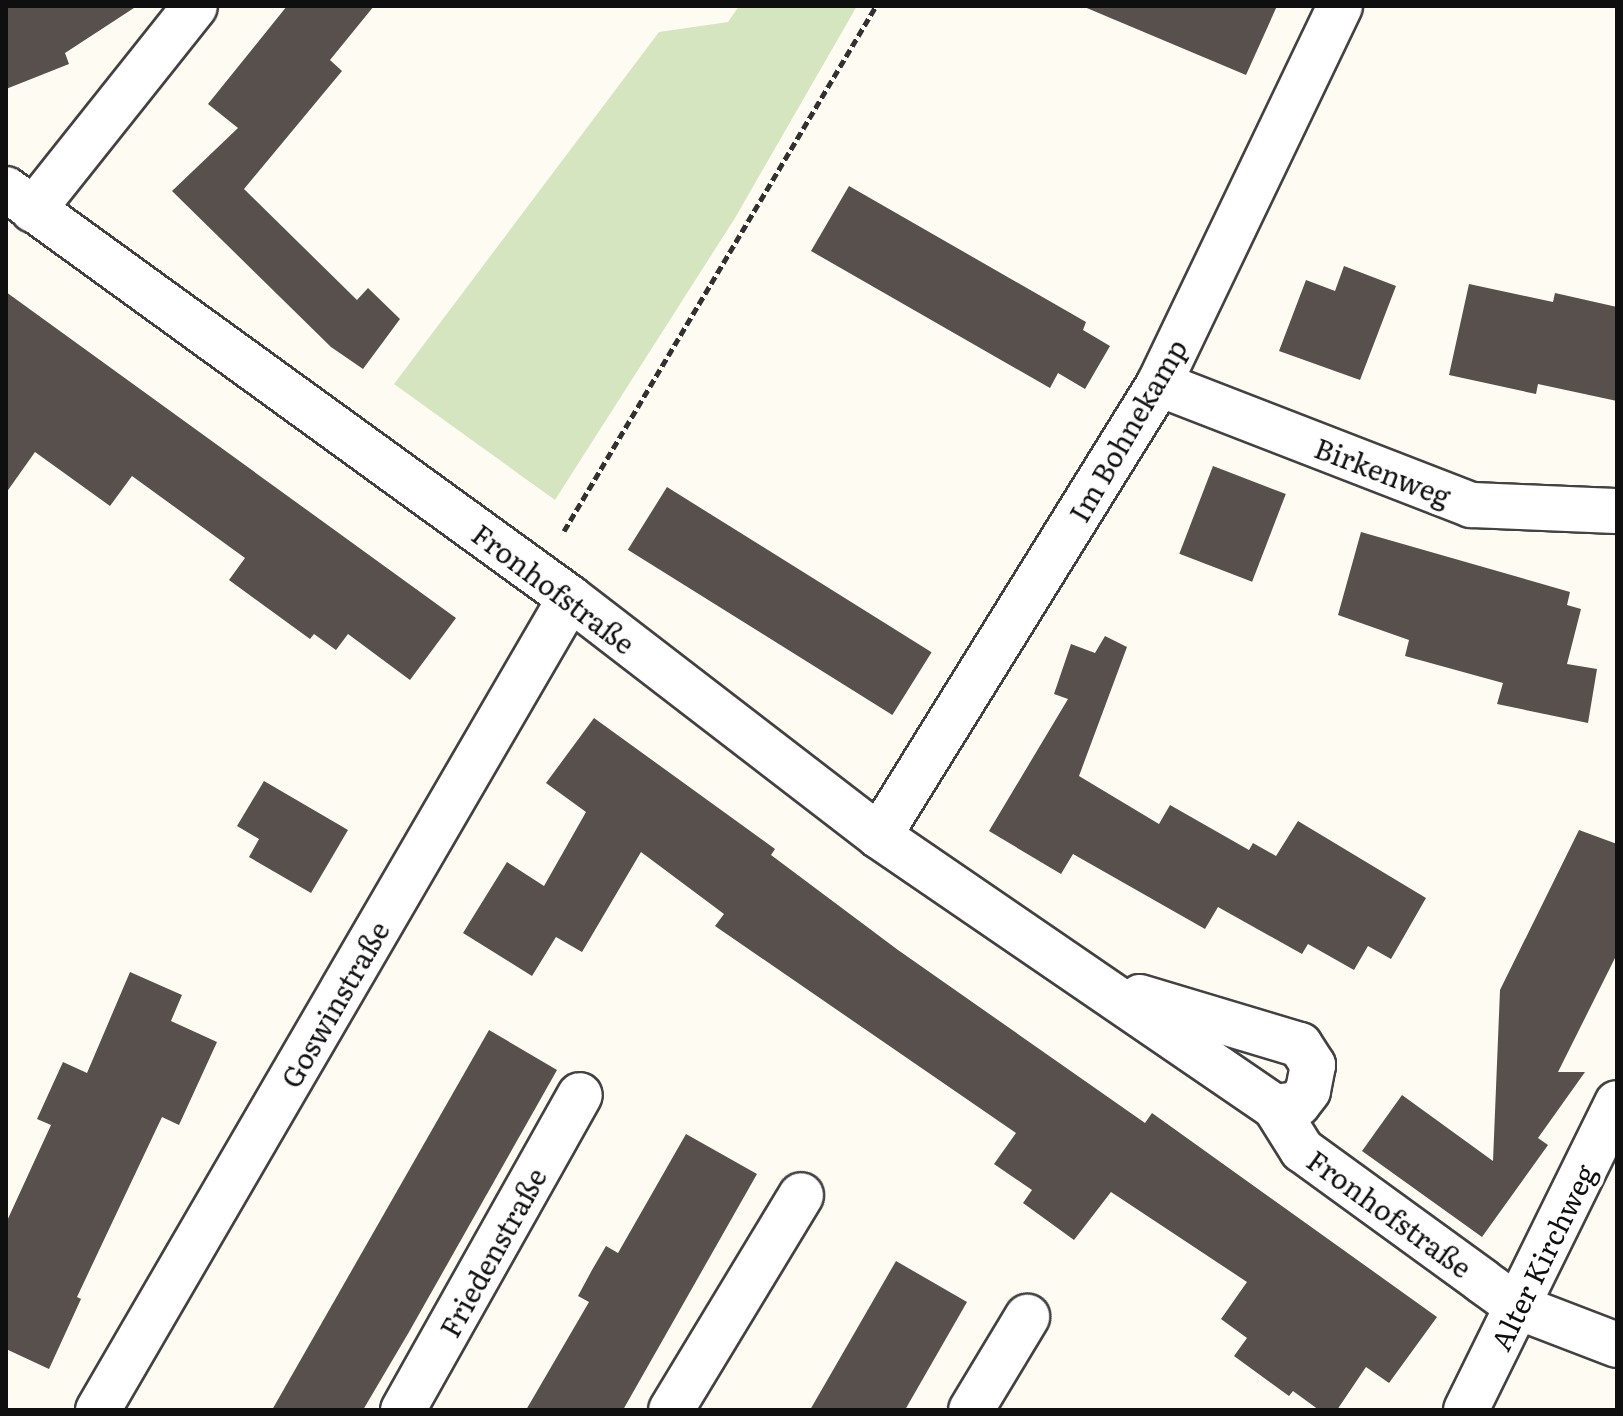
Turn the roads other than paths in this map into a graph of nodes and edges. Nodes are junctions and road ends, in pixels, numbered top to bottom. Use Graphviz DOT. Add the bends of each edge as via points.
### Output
graph roads {
  1 [pos="195,6"];
  2 [pos="1340,6"];
  3 [pos="20,200"];
  4 [pos="1159,384"];
  5 [pos="1617,511"];
  6 [pos="554,586"];
  7 [pos="879,836"];
  8 [pos="1102,986"];
  9 [pos="580,1095"];
  10 [pos="1617,1103"];
  11 [pos="1275,1107"];
  12 [pos="801,1195"];
  13 [pos="1518,1307"];
  14 [pos="1027,1317"];
  15 [pos="1617,1345"];
  16 [pos="98,1410"];
  17 [pos="403,1410"];
  18 [pos="671,1410"];
  19 [pos="971,1410"];
  20 [pos="1466,1410"];
  1 -- 3 [label="street"];
  2 -- 4 [label="street, Im Bohnekamp"];
  3 -- 6 [label="street, Fronhofstraße"];
  4 -- 5 [label="street, Birkenweg" via="1471,505"];
  4 -- 7 [label="street, Im Bohnekamp"];
  6 -- 7 [label="street, Fronhofstraße"];
  6 -- 16 [label="street, Goswinstraße"];
  7 -- 8 [label="street, Fronhofstraße"];
  8 -- 11 [label="street, Fronhofstraße"];
  8 -- 11 [label="street, Fronhofstraße" via="1300,1045 1313,1065 1308,1091 1298,1104"];
  9 -- 17 [label="street, Friedenstraße"];
  10 -- 13 [label="street, Alter Kirchweg"];
  11 -- 13 [label="street, Fronhofstraße" via="1302,1150"];
  12 -- 18 [label="street"];
  13 -- 15 [label="street, Fronhofstraße"];
  13 -- 20 [label="street, Alter Kirchweg"];
  14 -- 19 [label="street"];
}
